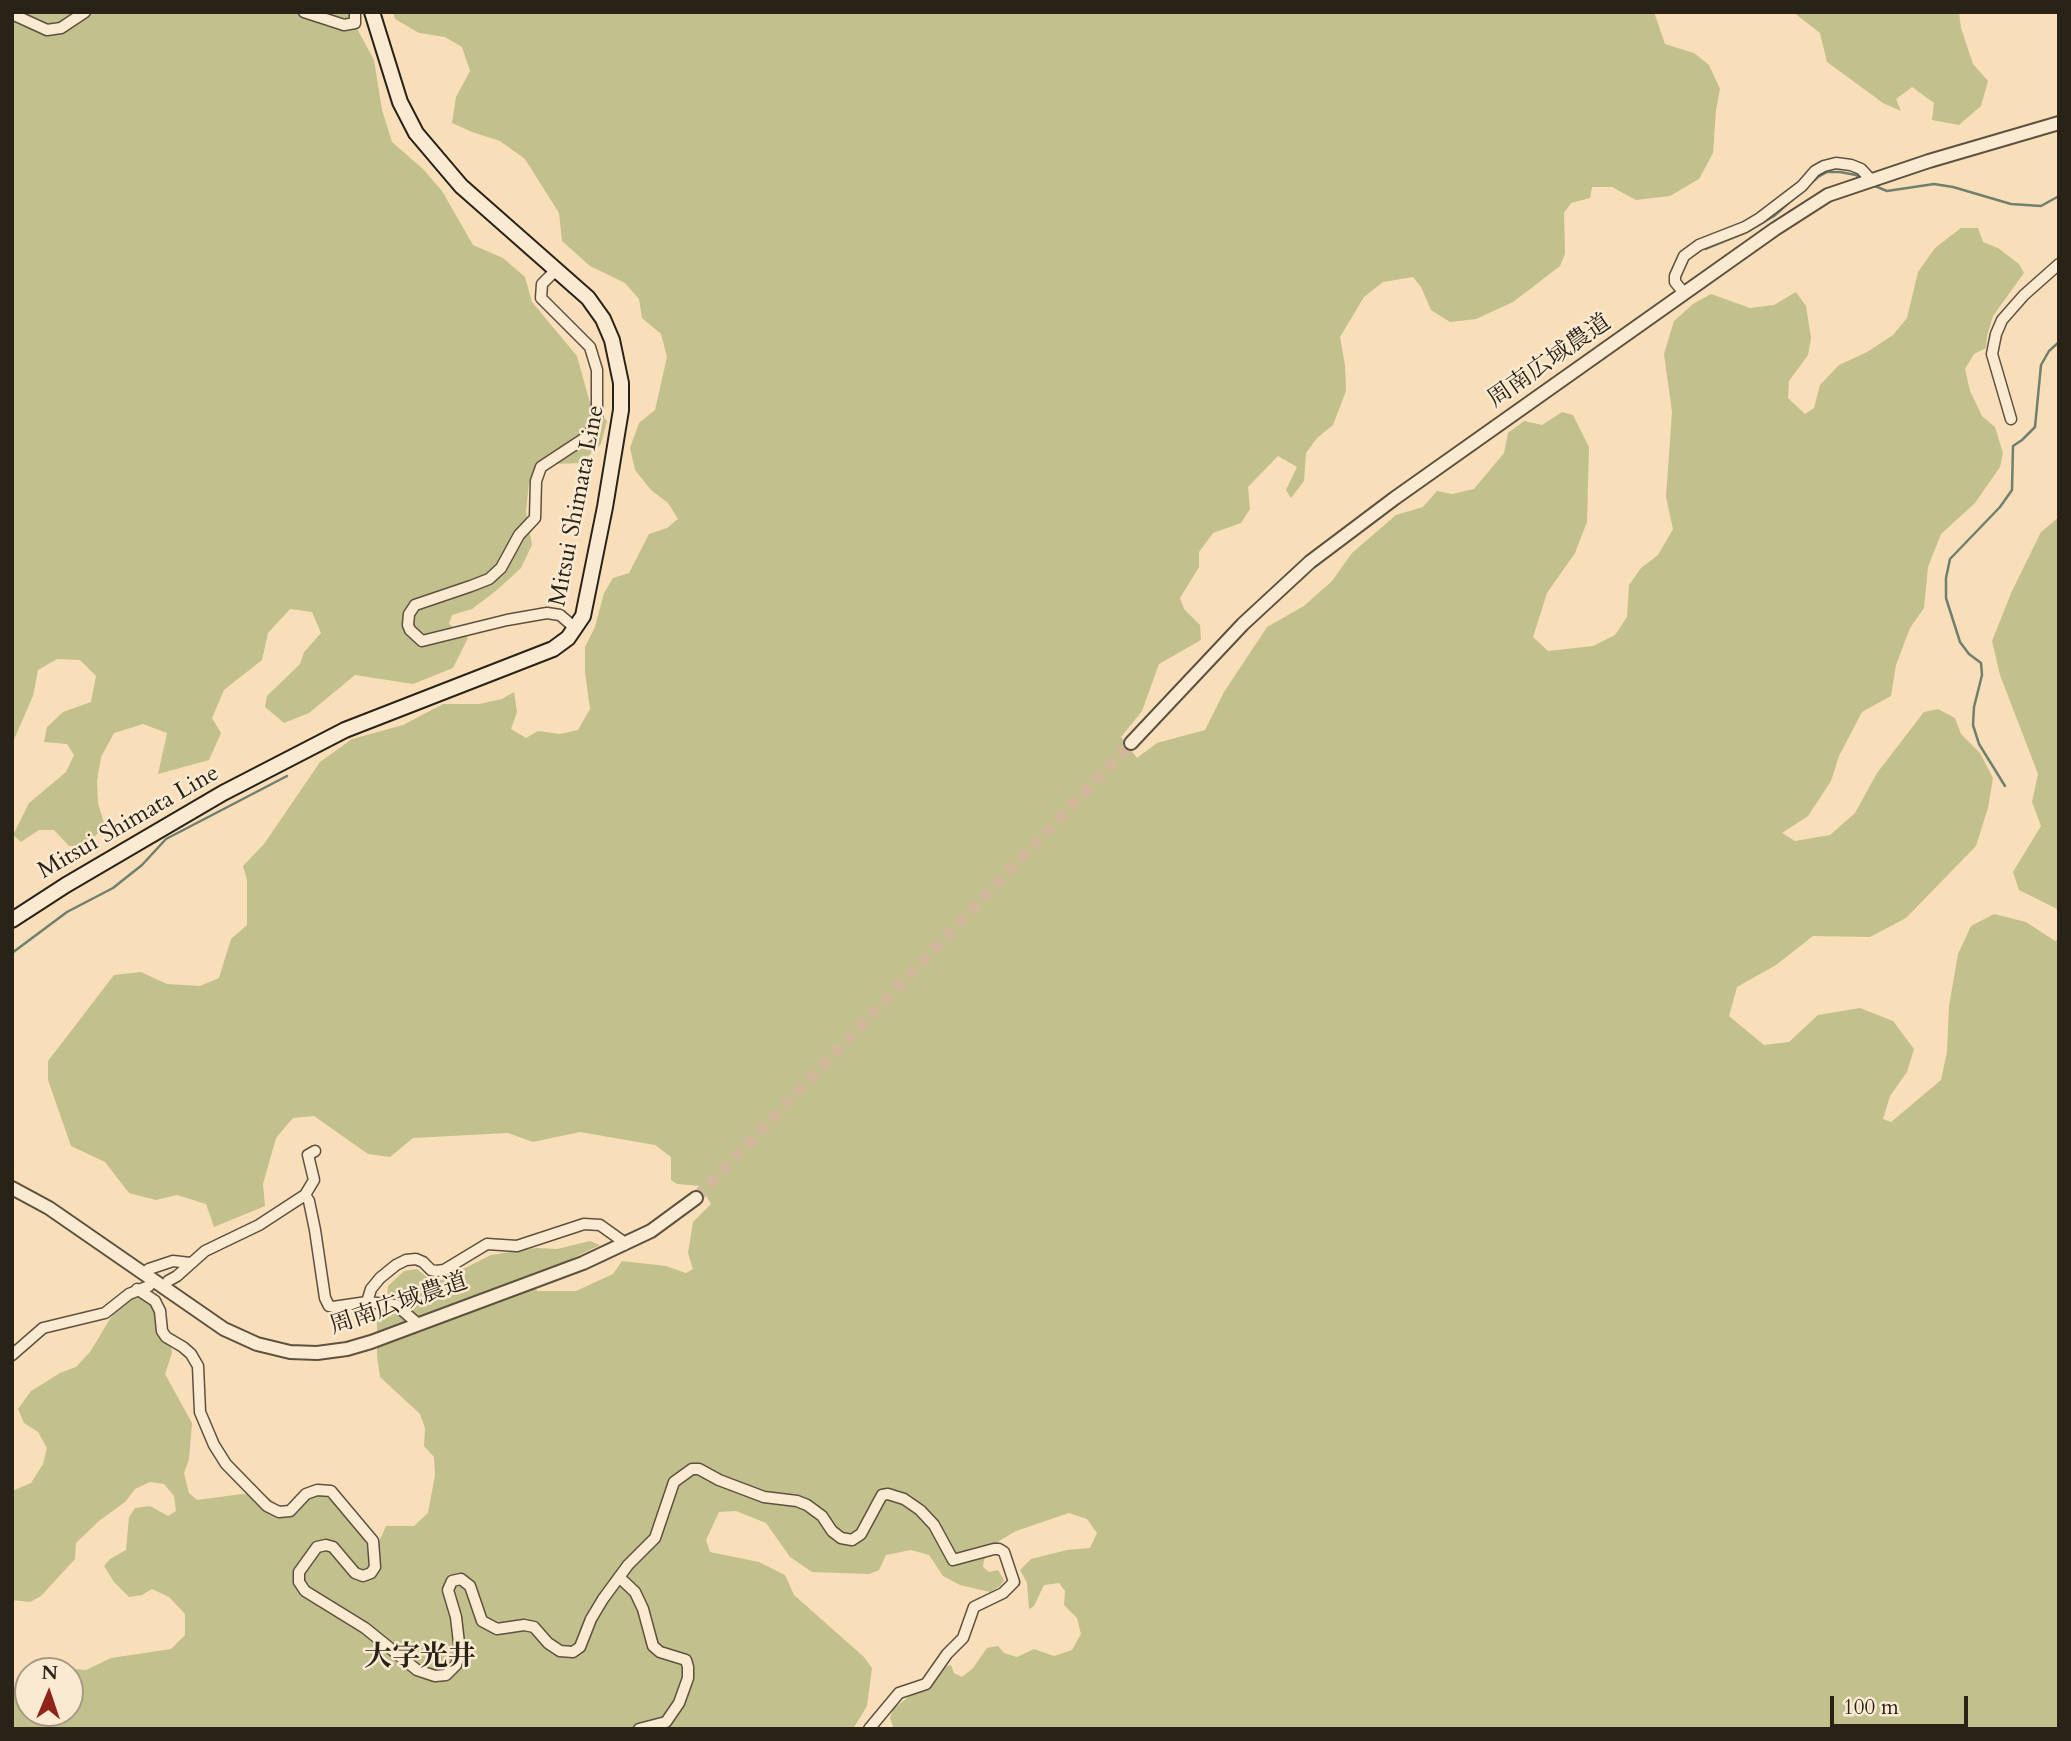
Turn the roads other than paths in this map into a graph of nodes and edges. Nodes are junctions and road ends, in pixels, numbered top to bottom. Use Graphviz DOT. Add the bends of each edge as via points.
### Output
graph roads {
  1 [pos="85,12"];
  2 [pos="304,12"];
  3 [pos="355,12"];
  4 [pos="372,12"];
  5 [pos="12,13"];
  6 [pos="2059,122"];
  7 [pos="1872,181"];
  8 [pos="2059,264"];
  9 [pos="557,269"];
  10 [pos="1684,293"];
  11 [pos="2011,419"];
  12 [pos="575,628"];
  13 [pos="1131,743"];
  14 [pos="12,920"];
  15 [pos="315,1151"];
  16 [pos="12,1188"];
  17 [pos="305,1195"];
  18 [pos="696,1198"];
  19 [pos="624,1245"];
  20 [pos="190,1264"];
  21 [pos="144,1273"];
  22 [pos="167,1281"];
  23 [pos="149,1286"];
  24 [pos="137,1289"];
  25 [pos="367,1302"];
  26 [pos="417,1323"];
  27 [pos="12,1355"];
  28 [pos="619,1577"];
  29 [pos="639,1729"];
  30 [pos="869,1729"];
  1 -- 5 [label="street" via="61,28 47,30"];
  2 -- 3 [label="street" via="344,25 355,23"];
  4 -- 9 [label="main road, Mitsui Shimata Line" via="400,102 416,133 461,186"];
  6 -- 7 [label="street, 周南広域農道"];
  7 -- 10 [label="street, 周南広域農道" via="1828,195"];
  7 -- 10 [label="street" via="1852,165 1836,163 1815,171 1760,218 1685,256 1675,276"];
  8 -- 11 [label="street" via="2009,312 1996,334 1992,355"];
  9 -- 12 [label="main road, Mitsui Shimata Line" via="603,319 621,383 605,508 588,598"];
  9 -- 12 [label="street" via="542,284 541,298 590,347 597,379 594,426 588,436 541,467 535,519 519,535 500,568 489,579 415,606 408,625 422,641 547,613 560,615"];
  10 -- 13 [label="street, 周南広域農道" via="1310,562 1243,624"];
  12 -- 14 [label="main road, Mitsui Shimata Line" via="553,649 333,736 223,793"];
  15 -- 17 [label="street" via="308,1155 314,1180"];
  16 -- 21 [label="street, 周南広域農道"];
  17 -- 20 [label="street"];
  17 -- 25 [label="street" via="329,1306"];
  18 -- 19 [label="street, 周南広域農道"];
  19 -- 25 [label="street" via="600,1224 584,1224 516,1246 487,1244 443,1270 431,1270 416,1259 406,1260 380,1278 370,1289"];
  19 -- 26 [label="street, 周南広域農道"];
  20 -- 21 [label="street" via="173,1261"];
  20 -- 22 [label="street"];
  21 -- 26 [label="street, 周南広域農道" via="224,1329 290,1352 347,1349"];
  23 -- 24 [label="street"];
  24 -- 27 [label="street" via="105,1313 43,1328"];
  24 -- 28 [label="street" via="155,1301 166,1337 191,1354 198,1366 200,1412 226,1464 267,1506 279,1512 290,1511 306,1494 331,1491 373,1541 375,1567 363,1576 333,1547 317,1547 299,1572 305,1591 365,1628 417,1670 446,1675 456,1665 460,1653 448,1590 452,1581 461,1579 470,1586 482,1621 497,1629 534,1627 560,1651 573,1653"];
  25 -- 26 [label="street" via="396,1305"];
  28 -- 29 [label="street" via="635,1592 653,1646 686,1660 688,1667 679,1703 666,1722"];
  28 -- 30 [label="street" via="656,1538 674,1482 691,1469 764,1497 807,1505 841,1538 852,1540 861,1534 883,1495 888,1494 920,1510 953,1560 994,1549 1004,1552 1014,1582 974,1607 963,1638 926,1684 899,1693"];
}
